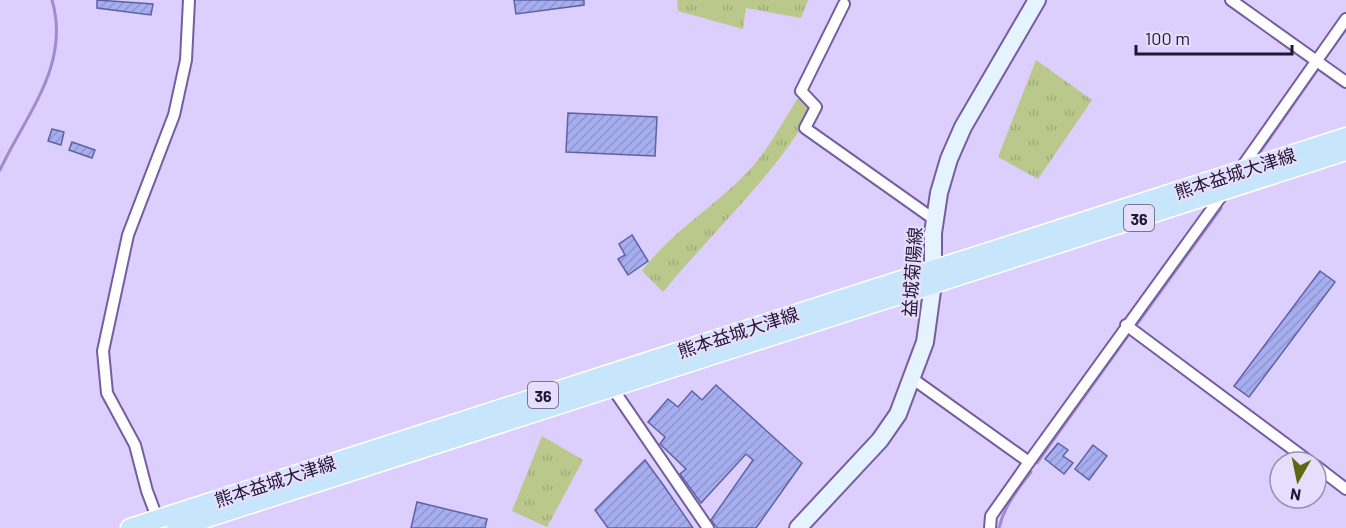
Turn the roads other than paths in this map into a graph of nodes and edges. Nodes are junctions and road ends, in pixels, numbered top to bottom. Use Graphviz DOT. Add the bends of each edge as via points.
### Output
graph roads {
  1 [pos="189,0"];
  2 [pos="1037,0"];
  3 [pos="1231,0"];
  4 [pos="844,4"];
  5 [pos="1346,19"];
  6 [pos="1317,60"];
  7 [pos="1346,82"];
  8 [pos="1346,137"];
  9 [pos="1346,151"];
  10 [pos="1239,171"];
  11 [pos="1226,190"];
  12 [pos="935,220"];
  13 [pos="933,277"];
  14 [pos="1126,325"];
  15 [pos="913,379"];
  16 [pos="611,386"];
  17 [pos="1294,450"];
  18 [pos="1029,462"];
  19 [pos="1328,475"];
  20 [pos="1346,489"];
  21 [pos="159,524"];
  22 [pos="130,528"];
  23 [pos="176,528"];
  24 [pos="708,528"];
  25 [pos="798,528"];
  26 [pos="990,528"];
  1 -- 21 [label="street" via="186,60 174,115 128,235 103,351 106,393 135,445"];
  2 -- 12 [label="main road, 益城菊陽線" via="963,127 949,159"];
  3 -- 6 [label="street"];
  4 -- 12 [label="street" via="801,91 816,107 805,128"];
  5 -- 6 [label="street"];
  6 -- 7 [label="street"];
  6 -- 10 [label="street"];
  8 -- 10 [label="main road, 熊本益城大津線 / 36"];
  9 -- 11 [label="main road, 熊本益城大津線 / 36"];
  10 -- 11 [label="street"];
  10 -- 13 [label="main road, 熊本益城大津線 / 36"];
  11 -- 13 [label="main road, 熊本益城大津線 / 36"];
  11 -- 14 [label="street"];
  12 -- 13 [label="main road, 益城菊陽線"];
  13 -- 15 [label="main road, 益城菊陽線" via="925,342"];
  13 -- 16 [label="main road, 熊本益城大津線 / 36"];
  13 -- 21 [label="main road, 熊本益城大津線 / 36"];
  14 -- 17 [label="street"];
  14 -- 18 [label="street"];
  15 -- 18 [label="street"];
  15 -- 25 [label="main road, 益城菊陽線" via="898,414 880,440"];
  16 -- 23 [label="main road, 熊本益城大津線 / 36"];
  16 -- 24 [label="street"];
  18 -- 26 [label="street" via="991,516"];
  19 -- 20 [label="street"];
  21 -- 22 [label="main road, 熊本益城大津線 / 36"];
}
